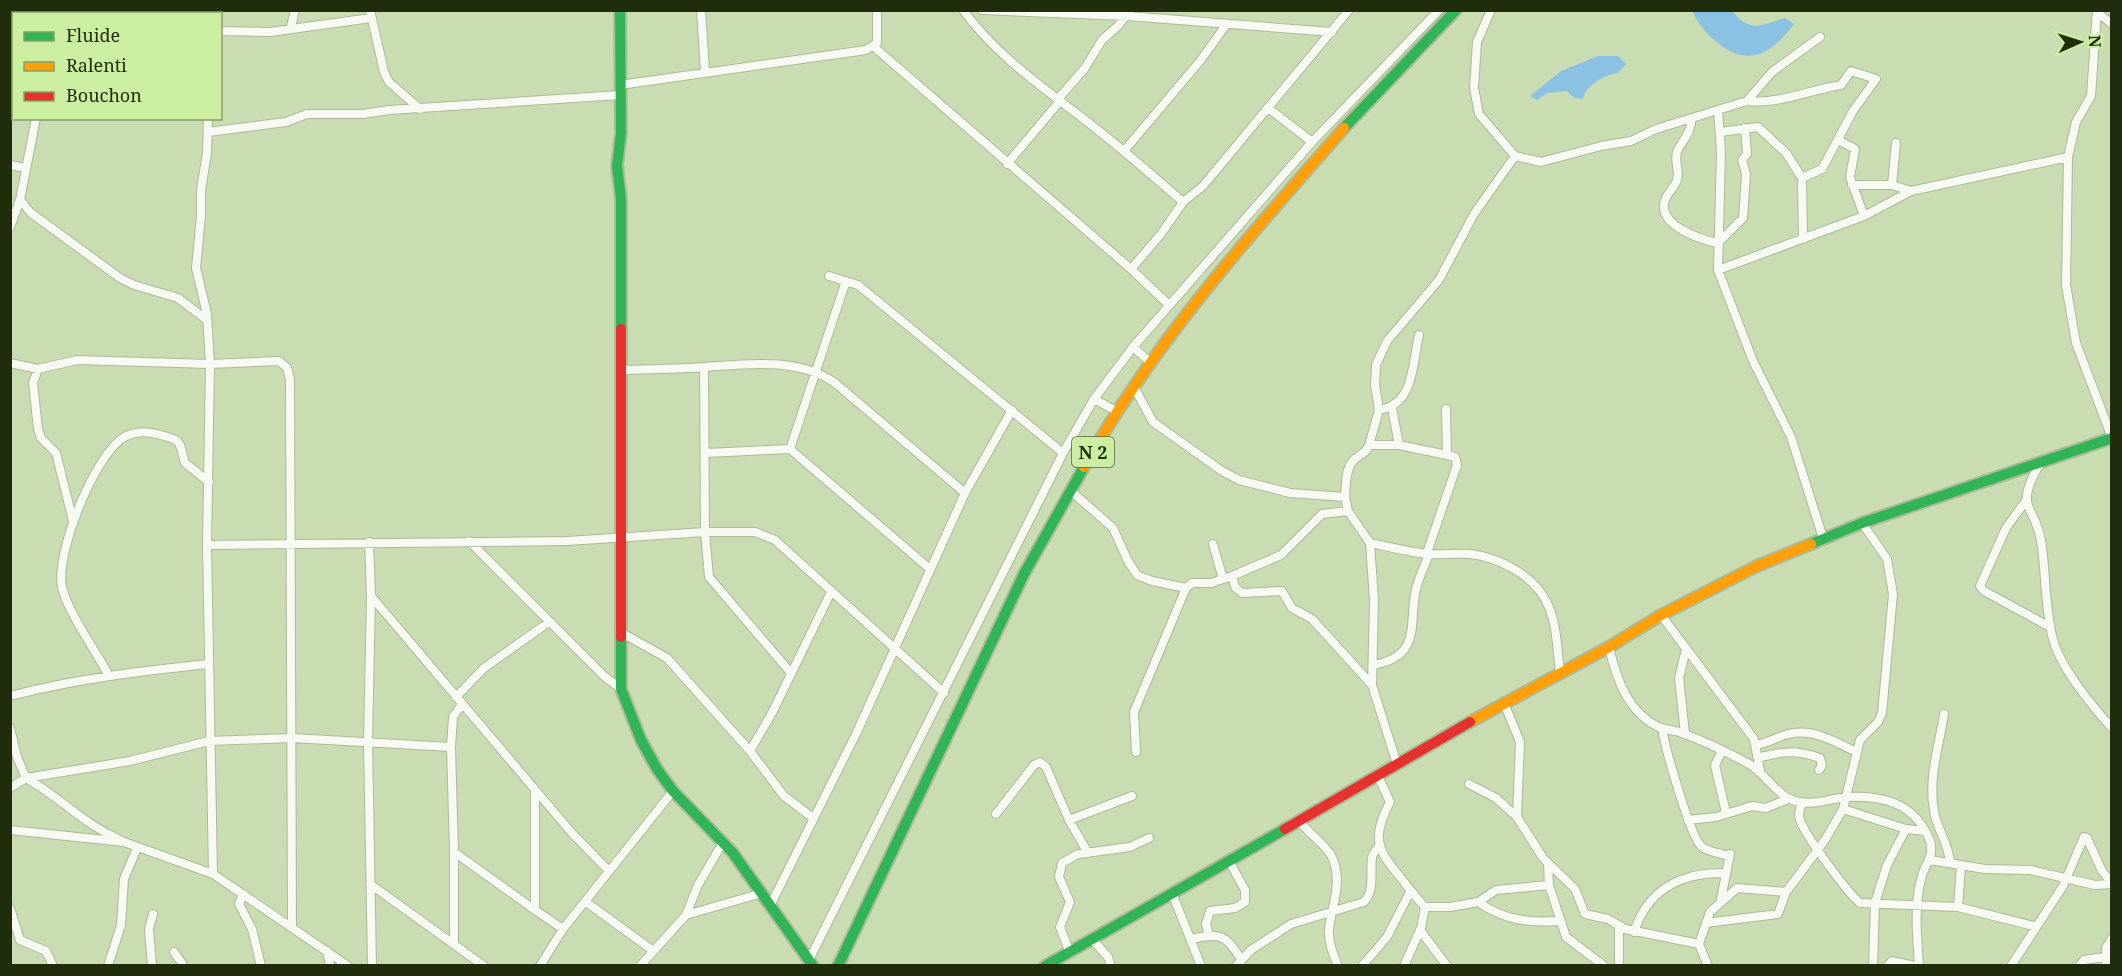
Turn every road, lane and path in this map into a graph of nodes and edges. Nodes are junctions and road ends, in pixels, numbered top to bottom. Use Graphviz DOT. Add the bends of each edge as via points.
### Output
graph roads {
  1 [pos="295,10"];
  2 [pos="620,10"];
  3 [pos="701,10"];
  4 [pos="877,10"];
  5 [pos="963,10"];
  6 [pos="982,10"];
  7 [pos="1349,10"];
  8 [pos="1439,10"];
  9 [pos="1456,10"];
  10 [pos="1491,10"];
  11 [pos="2097,11"];
  12 [pos="1128,13"];
  13 [pos="371,14"];
  14 [pos="2112,24"];
  15 [pos="1226,25"];
  16 [pos="291,27"];
  17 [pos="222,31"];
  18 [pos="1332,32"];
  19 [pos="1821,37"];
  20 [pos="874,46"];
  21 [pos="705,72"];
  22 [pos="620,90"];
  23 [pos="1059,100"];
  24 [pos="1747,101"];
  25 [pos="1268,108"];
  26 [pos="420,109"];
  27 [pos="1718,110"];
  28 [pos="1692,118"];
  29 [pos="36,120"];
  30 [pos="208,120"];
  31 [pos="1745,128"];
  32 [pos="208,132"];
  33 [pos="1720,132"];
  34 [pos="1838,140"];
  35 [pos="1312,142"];
  36 [pos="1896,143"];
  37 [pos="1124,151"];
  38 [pos="1515,156"];
  39 [pos="2068,157"];
  40 [pos="1007,164"];
  41 [pos="10,165"];
  42 [pos="26,168"];
  43 [pos="1803,177"];
  44 [pos="1852,185"];
  45 [pos="1892,185"];
  46 [pos="1911,191"];
  47 [pos="20,200"];
  48 [pos="1183,202"];
  49 [pos="1864,216"];
  50 [pos="10,226"];
  51 [pos="1803,239"];
  52 [pos="1718,243"];
  53 [pos="1131,269"];
  54 [pos="1718,270"];
  55 [pos="829,276"];
  56 [pos="846,281"];
  57 [pos="1169,305"];
  58 [pos="207,320"];
  59 [pos="1419,335"];
  60 [pos="1133,347"];
  61 [pos="10,363"];
  62 [pos="1151,363"];
  63 [pos="210,364"];
  64 [pos="704,367"];
  65 [pos="38,369"];
  66 [pos="622,370"];
  67 [pos="818,372"];
  68 [pos="1134,387"];
  69 [pos="1094,399"];
  70 [pos="1392,408"];
  71 [pos="1446,409"];
  72 [pos="1012,410"];
  73 [pos="1379,410"];
  74 [pos="1118,412"];
  75 [pos="2112,438"];
  76 [pos="1369,445"];
  77 [pos="1399,445"];
  78 [pos="790,448"];
  79 [pos="706,453"];
  80 [pos="1063,453"];
  81 [pos="1447,455"];
  82 [pos="2041,460"];
  83 [pos="209,482"];
  84 [pos="1071,491"];
  85 [pos="965,493"];
  86 [pos="1345,497"];
  87 [pos="2025,502"];
  88 [pos="1348,511"];
  89 [pos="73,521"];
  90 [pos="1862,523"];
  91 [pos="705,532"];
  92 [pos="620,537"];
  93 [pos="1822,538"];
  94 [pos="469,541"];
  95 [pos="369,542"];
  96 [pos="1370,543"];
  97 [pos="289,544"];
  98 [pos="1213,544"];
  99 [pos="207,545"];
  100 [pos="1428,554"];
  101 [pos="930,569"];
  102 [pos="1232,576"];
  103 [pos="1223,579"];
  104 [pos="1186,588"];
  105 [pos="831,592"];
  106 [pos="371,596"];
  107 [pos="1661,615"];
  108 [pos="549,622"];
  109 [pos="2050,627"];
  110 [pos="620,632"];
  111 [pos="1609,647"];
  112 [pos="1686,649"];
  113 [pos="895,650"];
  114 [pos="208,664"];
  115 [pos="1373,665"];
  116 [pos="1560,672"];
  117 [pos="791,673"];
  118 [pos="109,676"];
  119 [pos="1372,685"];
  120 [pos="621,689"];
  121 [pos="944,693"];
  122 [pos="10,696"];
  123 [pos="459,700"];
  124 [pos="1504,703"];
  125 [pos="1944,714"];
  126 [pos="10,728"];
  127 [pos="1662,728"];
  128 [pos="2112,728"];
  129 [pos="1684,734"];
  130 [pos="292,738"];
  131 [pos="209,741"];
  132 [pos="368,741"];
  133 [pos="1756,745"];
  134 [pos="451,747"];
  135 [pos="750,750"];
  136 [pos="1722,751"];
  137 [pos="1136,752"];
  138 [pos="1857,752"];
  139 [pos="1758,758"];
  140 [pos="1397,764"];
  141 [pos="1819,770"];
  142 [pos="1760,771"];
  143 [pos="1378,776"];
  144 [pos="26,778"];
  145 [pos="1469,784"];
  146 [pos="10,788"];
  147 [pos="535,790"];
  148 [pos="674,791"];
  149 [pos="1132,796"];
  150 [pos="1847,796"];
  151 [pos="1788,799"];
  152 [pos="1802,802"];
  153 [pos="1843,809"];
  154 [pos="1726,813"];
  155 [pos="996,814"];
  156 [pos="1517,817"];
  157 [pos="813,818"];
  158 [pos="1069,820"];
  159 [pos="1688,820"];
  160 [pos="1299,821"];
  161 [pos="1906,829"];
  162 [pos="10,830"];
  163 [pos="1924,831"];
  164 [pos="1149,838"];
  165 [pos="124,842"];
  166 [pos="722,844"];
  167 [pos="1380,845"];
  168 [pos="137,848"];
  169 [pos="1817,851"];
  170 [pos="454,852"];
  171 [pos="1088,853"];
  172 [pos="1930,860"];
  173 [pos="1229,861"];
  174 [pos="1950,863"];
  175 [pos="1548,864"];
  176 [pos="1961,866"];
  177 [pos="609,871"];
  178 [pos="1726,873"];
  179 [pos="213,874"];
  180 [pos="2067,878"];
  181 [pos="2112,883"];
  182 [pos="370,884"];
  183 [pos="1549,885"];
  184 [pos="1410,892"];
  185 [pos="1786,892"];
  186 [pos="762,893"];
  187 [pos="1172,893"];
  188 [pos="243,894"];
  189 [pos="1721,899"];
  190 [pos="586,902"];
  191 [pos="1478,902"];
  192 [pos="1875,903"];
  193 [pos="771,904"];
  194 [pos="1919,904"];
  195 [pos="1425,907"];
  196 [pos="1958,907"];
  197 [pos="10,908"];
  198 [pos="535,910"];
  199 [pos="1334,911"];
  200 [pos="153,914"];
  201 [pos="686,915"];
  202 [pos="1559,921"];
  203 [pos="1706,923"];
  204 [pos="2034,926"];
  205 [pos="292,927"];
  206 [pos="1619,927"];
  207 [pos="563,929"];
  208 [pos="1420,930"];
  209 [pos="1634,932"];
  210 [pos="1209,935"];
  211 [pos="2112,938"];
  212 [pos="1191,939"];
  213 [pos="1093,940"];
  214 [pos="454,941"];
  215 [pos="1699,944"];
  216 [pos="652,950"];
  217 [pos="327,951"];
  218 [pos="174,952"];
  219 [pos="1070,953"];
  220 [pos="2106,961"];
  221 [pos="811,962"];
  222 [pos="1239,963"];
  223 [pos="1602,965"];
  224 [pos="54,966"];
  225 [pos="108,966"];
  226 [pos="152,966"];
  227 [pos="184,966"];
  228 [pos="261,966"];
  229 [pos="330,966"];
  230 [pos="348,966"];
  231 [pos="372,966"];
  232 [pos="484,966"];
  233 [pos="540,966"];
  234 [pos="640,966"];
  235 [pos="838,966"];
  236 [pos="1045,966"];
  237 [pos="1111,966"];
  238 [pos="1201,966"];
  239 [pos="1338,966"];
  240 [pos="1362,966"];
  241 [pos="1404,966"];
  242 [pos="1447,966"];
  243 [pos="1619,966"];
  244 [pos="1708,966"];
  245 [pos="1873,966"];
  246 [pos="1887,966"];
  247 [pos="1916,966"];
  248 [pos="2011,966"];
  249 [pos="2079,966"];
  1 -- 16 [label="street"];
  2 -- 22 [label="street"];
  3 -- 21 [label="street"];
  4 -- 20 [label="street" via="879,36"];
  5 -- 23 [label="street" via="1006,58"];
  6 -- 12 [label="street"];
  7 -- 18 [label="street"];
  8 -- 35 [label="street"];
  9 -- 62 [label="street, N 2" via="1272,208"];
  10 -- 38 [label="street" via="1478,42 1475,98 1483,120"];
  11 -- 14 [label="street"];
  11 -- 39 [label="street" via="2091,96 2076,122"];
  12 -- 15 [label="street"];
  12 -- 23 [label="street" via="1102,40"];
  13 -- 16 [label="street"];
  13 -- 26 [label="street" via="389,82"];
  15 -- 18 [label="street"];
  15 -- 37 [label="street"];
  16 -- 17 [label="street" via="270,32"];
  18 -- 25 [label="street"];
  19 -- 24 [label="street" via="1772,72"];
  20 -- 21 [label="street" via="785,63"];
  20 -- 40 [label="street"];
  21 -- 22 [label="street"];
  22 -- 26 [label="street"];
  22 -- 66 [label="street"];
  23 -- 37 [label="street"];
  23 -- 40 [label="street"];
  24 -- 27 [label="street"];
  24 -- 34 [label="street" via="1773,102 1812,94 1822,87 1841,85 1851,70 1876,79"];
  25 -- 35 [label="street"];
  25 -- 48 [label="street" via="1203,186"];
  26 -- 32 [label="street" via="308,114 286,122"];
  27 -- 28 [label="street"];
  27 -- 33 [label="street"];
  28 -- 38 [label="street" via="1631,141 1542,162"];
  28 -- 52 [label="street" via="1688,137 1677,151 1677,182 1664,204 1665,212 1683,231 1697,239"];
  29 -- 42 [label="street"];
  30 -- 32 [label="street"];
  31 -- 33 [label="street"];
  31 -- 43 [label="street" via="1762,129"];
  31 -- 52 [label="street" via="1743,218"];
  32 -- 58 [label="street" via="195,268"];
  33 -- 52 [label="street"];
  34 -- 43 [label="street" via="1822,169"];
  34 -- 44 [label="street" via="1855,149"];
  35 -- 57 [label="street"];
  36 -- 45 [label="street"];
  37 -- 48 [label="street"];
  38 -- 73 [label="street" via="1474,214 1439,280 1387,341 1376,365"];
  39 -- 46 [label="street"];
  39 -- 75 [label="street" via="2065,233 2070,316 2085,372"];
  40 -- 53 [label="street"];
  41 -- 42 [label="street"];
  42 -- 47 [label="street"];
  43 -- 51 [label="street"];
  44 -- 45 [label="street"];
  44 -- 49 [label="street"];
  45 -- 46 [label="street"];
  46 -- 49 [label="street"];
  47 -- 50 [label="street"];
  47 -- 58 [label="street" via="31,213 120,278 178,298"];
  48 -- 53 [label="street"];
  49 -- 51 [label="street"];
  51 -- 54 [label="street"];
  52 -- 54 [label="street"];
  53 -- 57 [label="street"];
  54 -- 93 [label="street" via="1748,351 1791,436"];
  55 -- 56 [label="street"];
  56 -- 67 [label="street"];
  56 -- 72 [label="street" via="858,285"];
  57 -- 60 [label="street"];
  58 -- 63 [label="street"];
  59 -- 70 [label="street" via="1409,386"];
  60 -- 62 [label="street"];
  60 -- 69 [label="street"];
  61 -- 65 [label="street"];
  62 -- 68 [label="street, N 2"];
  63 -- 65 [label="street" via="77,360"];
  63 -- 83 [label="street"];
  63 -- 97 [label="street" via="279,361 290,373"];
  64 -- 66 [label="street"];
  64 -- 67 [label="street" via="741,364"];
  64 -- 79 [label="street"];
  65 -- 89 [label="street" via="33,383 38,429 56,453"];
  66 -- 92 [label="street"];
  67 -- 78 [label="street"];
  67 -- 85 [label="street" via="835,382"];
  68 -- 74 [label="street, N 2"];
  68 -- 86 [label="street" via="1153,422 1239,480 1290,493"];
  69 -- 74 [label="street"];
  69 -- 80 [label="street"];
  70 -- 73 [label="street"];
  70 -- 77 [label="street"];
  71 -- 81 [label="street"];
  72 -- 80 [label="street"];
  72 -- 85 [label="street"];
  73 -- 76 [label="street"];
  74 -- 84 [label="street, N 2"];
  75 -- 82 [label="street"];
  76 -- 77 [label="street"];
  76 -- 86 [label="street" via="1366,453 1348,468"];
  77 -- 81 [label="street"];
  78 -- 79 [label="street"];
  78 -- 101 [label="street"];
  79 -- 91 [label="street"];
  80 -- 121 [label="street"];
  81 -- 100 [label="street" via="1455,457 1457,465"];
  82 -- 87 [label="street" via="2027,488"];
  82 -- 90 [label="street"];
  83 -- 89 [label="street" via="185,463 180,442 137,433 115,444"];
  83 -- 99 [label="street"];
  84 -- 104 [label="street" via="1113,528 1137,575"];
  84 -- 235 [label="street, N 2" via="993,636"];
  85 -- 101 [label="street"];
  86 -- 88 [label="street"];
  87 -- 109 [label="street" via="2042,545"];
  87 -- 109 [label="street" via="2006,528 1980,586"];
  88 -- 96 [label="street"];
  88 -- 102 [label="street" via="1325,512 1281,555"];
  89 -- 118 [label="street" via="64,553 62,587"];
  90 -- 93 [label="street"];
  90 -- 138 [label="street" via="1887,559 1893,594 1882,713 1864,734"];
  91 -- 92 [label="street"];
  91 -- 105 [label="street" via="764,534"];
  91 -- 117 [label="street" via="709,577"];
  92 -- 94 [label="street"];
  92 -- 110 [label="street"];
  93 -- 107 [label="street"];
  94 -- 95 [label="street"];
  94 -- 108 [label="street"];
  95 -- 97 [label="street"];
  95 -- 106 [label="street"];
  96 -- 100 [label="street"];
  96 -- 115 [label="street"];
  97 -- 99 [label="street"];
  97 -- 130 [label="street"];
  98 -- 103 [label="street"];
  99 -- 114 [label="street"];
  100 -- 115 [label="street" via="1416,588 1415,618 1407,644 1393,658"];
  100 -- 116 [label="street" via="1487,558 1519,573 1538,589 1552,616"];
  101 -- 113 [label="street"];
  102 -- 103 [label="street"];
  102 -- 119 [label="street" via="1242,593 1282,591 1292,608 1312,619"];
  103 -- 104 [label="street" via="1192,583"];
  104 -- 137 [label="street" via="1134,712"];
  105 -- 113 [label="street"];
  105 -- 117 [label="street"];
  106 -- 123 [label="street"];
  106 -- 132 [label="street"];
  107 -- 111 [label="street"];
  107 -- 112 [label="street"];
  108 -- 120 [label="street"];
  108 -- 123 [label="street" via="484,668"];
  109 -- 128 [label="street" via="2060,657 2089,702"];
  110 -- 120 [label="street"];
  110 -- 135 [label="street" via="667,658"];
  111 -- 116 [label="street"];
  111 -- 127 [label="street" via="1625,695 1640,713"];
  112 -- 129 [label="street" via="1679,678"];
  112 -- 133 [label="street"];
  113 -- 121 [label="street"];
  113 -- 157 [label="street"];
  114 -- 118 [label="street"];
  114 -- 131 [label="street"];
  115 -- 119 [label="street"];
  116 -- 124 [label="street"];
  117 -- 135 [label="street"];
  118 -- 122 [label="street"];
  119 -- 140 [label="street"];
  120 -- 148 [label="street" via="640,740"];
  121 -- 221 [label="street"];
  123 -- 134 [label="street" via="453,717"];
  123 -- 147 [label="street"];
  124 -- 140 [label="street"];
  124 -- 156 [label="street" via="1520,742"];
  125 -- 174 [label="street" via="1933,763 1933,794"];
  126 -- 144 [label="street"];
  127 -- 129 [label="street"];
  127 -- 159 [label="street"];
  129 -- 136 [label="street"];
  130 -- 131 [label="street"];
  130 -- 132 [label="street"];
  130 -- 205 [label="street"];
  131 -- 144 [label="street" via="130,761"];
  131 -- 179 [label="street"];
  132 -- 134 [label="street"];
  132 -- 182 [label="street"];
  133 -- 138 [label="street" via="1788,734 1820,734"];
  133 -- 139 [label="street"];
  134 -- 170 [label="street"];
  135 -- 157 [label="street" via="784,796"];
  136 -- 142 [label="street"];
  136 -- 154 [label="street" via="1715,765"];
  138 -- 150 [label="street"];
  139 -- 141 [label="street" via="1789,750 1820,759"];
  139 -- 142 [label="street"];
  140 -- 143 [label="street"];
  142 -- 151 [label="street"];
  143 -- 160 [label="street"];
  143 -- 167 [label="street" via="1390,802 1383,817"];
  144 -- 146 [label="street"];
  144 -- 165 [label="street" via="94,828"];
  145 -- 156 [label="street" via="1496,798"];
  147 -- 177 [label="street"];
  147 -- 198 [label="street"];
  148 -- 166 [label="street"];
  148 -- 177 [label="street"];
  149 -- 158 [label="street"];
  150 -- 152 [label="street"];
  150 -- 153 [label="street"];
  150 -- 163 [label="street" via="1893,800"];
  151 -- 152 [label="street"];
  151 -- 154 [label="street" via="1766,808 1752,806"];
  152 -- 169 [label="street" via="1799,815"];
  153 -- 161 [label="street"];
  153 -- 169 [label="street"];
  154 -- 159 [label="street"];
  155 -- 158 [label="street" via="1040,762 1046,767"];
  156 -- 175 [label="street"];
  157 -- 193 [label="street"];
  158 -- 171 [label="street"];
  159 -- 178 [label="street" via="1704,848 1730,855"];
  160 -- 173 [label="street"];
  160 -- 199 [label="street" via="1330,853 1338,893"];
  161 -- 163 [label="street"];
  161 -- 192 [label="street" via="1887,865"];
  162 -- 165 [label="street"];
  163 -- 172 [label="street" via="1930,842"];
  164 -- 171 [label="street" via="1130,847"];
  165 -- 168 [label="street"];
  166 -- 186 [label="street"];
  166 -- 201 [label="street"];
  167 -- 184 [label="street" via="1387,864"];
  167 -- 199 [label="street" via="1372,857 1367,899"];
  168 -- 179 [label="street"];
  168 -- 225 [label="street" via="124,879 121,925"];
  169 -- 185 [label="street"];
  169 -- 192 [label="street" via="1855,899"];
  170 -- 198 [label="street"];
  170 -- 214 [label="street"];
  171 -- 219 [label="street" via="1062,863 1059,877 1070,902 1060,927"];
  172 -- 174 [label="street"];
  172 -- 194 [label="street" via="1921,879"];
  173 -- 187 [label="street"];
  173 -- 210 [label="street" via="1245,890 1245,902 1235,908 1210,911 1206,924"];
  174 -- 176 [label="street"];
  175 -- 183 [label="street"];
  175 -- 206 [label="street" via="1575,889 1585,914 1608,919"];
  176 -- 180 [label="street" via="2030,870"];
  176 -- 196 [label="street"];
  177 -- 190 [label="street"];
  178 -- 189 [label="street"];
  178 -- 209 [label="street" via="1695,874 1675,880 1641,913"];
  179 -- 188 [label="street"];
  180 -- 181 [label="street" via="2095,885"];
  180 -- 181 [label="street" via="2084,837"];
  180 -- 204 [label="street"];
  182 -- 214 [label="street"];
  182 -- 231 [label="street"];
  183 -- 191 [label="street" via="1496,890"];
  183 -- 202 [label="street"];
  184 -- 195 [label="street"];
  184 -- 240 [label="street" via="1387,937"];
  185 -- 189 [label="street" via="1739,887"];
  185 -- 203 [label="street" via="1778,914"];
  186 -- 193 [label="street"];
  186 -- 201 [label="street"];
  187 -- 212 [label="street"];
  187 -- 213 [label="street"];
  188 -- 205 [label="street"];
  188 -- 228 [label="street" via="239,904 252,929"];
  189 -- 203 [label="street"];
  190 -- 207 [label="street"];
  190 -- 216 [label="street"];
  191 -- 195 [label="street"];
  191 -- 202 [label="street" via="1516,920"];
  192 -- 194 [label="street"];
  192 -- 245 [label="street"];
  193 -- 221 [label="street"];
  194 -- 196 [label="street"];
  194 -- 247 [label="street"];
  195 -- 208 [label="street"];
  196 -- 204 [label="street"];
  197 -- 224 [label="street" via="20,940 45,951"];
  198 -- 207 [label="street"];
  199 -- 222 [label="street" via="1291,924 1251,950"];
  199 -- 239 [label="street" via="1329,937"];
  200 -- 226 [label="street" via="149,929"];
  201 -- 216 [label="street"];
  202 -- 223 [label="street" via="1571,942"];
  203 -- 215 [label="street"];
  204 -- 248 [label="street"];
  205 -- 217 [label="street"];
  206 -- 209 [label="street"];
  206 -- 243 [label="street"];
  207 -- 233 [label="street"];
  208 -- 241 [label="street"];
  208 -- 242 [label="street"];
  209 -- 215 [label="street"];
  210 -- 212 [label="street"];
  210 -- 222 [label="street" via="1228,940"];
  211 -- 220 [label="street" via="2106,948"];
  212 -- 238 [label="street"];
  213 -- 219 [label="street"];
  213 -- 237 [label="street"];
  214 -- 232 [label="street"];
  215 -- 244 [label="street"];
  216 -- 234 [label="street"];
  217 -- 229 [label="street"];
  217 -- 230 [label="street"];
  218 -- 227 [label="street"];
  219 -- 236 [label="street"];
  220 -- 249 [label="street" via="2084,960"];
  246 -- 247 [label="street" via="1892,961"];
}
